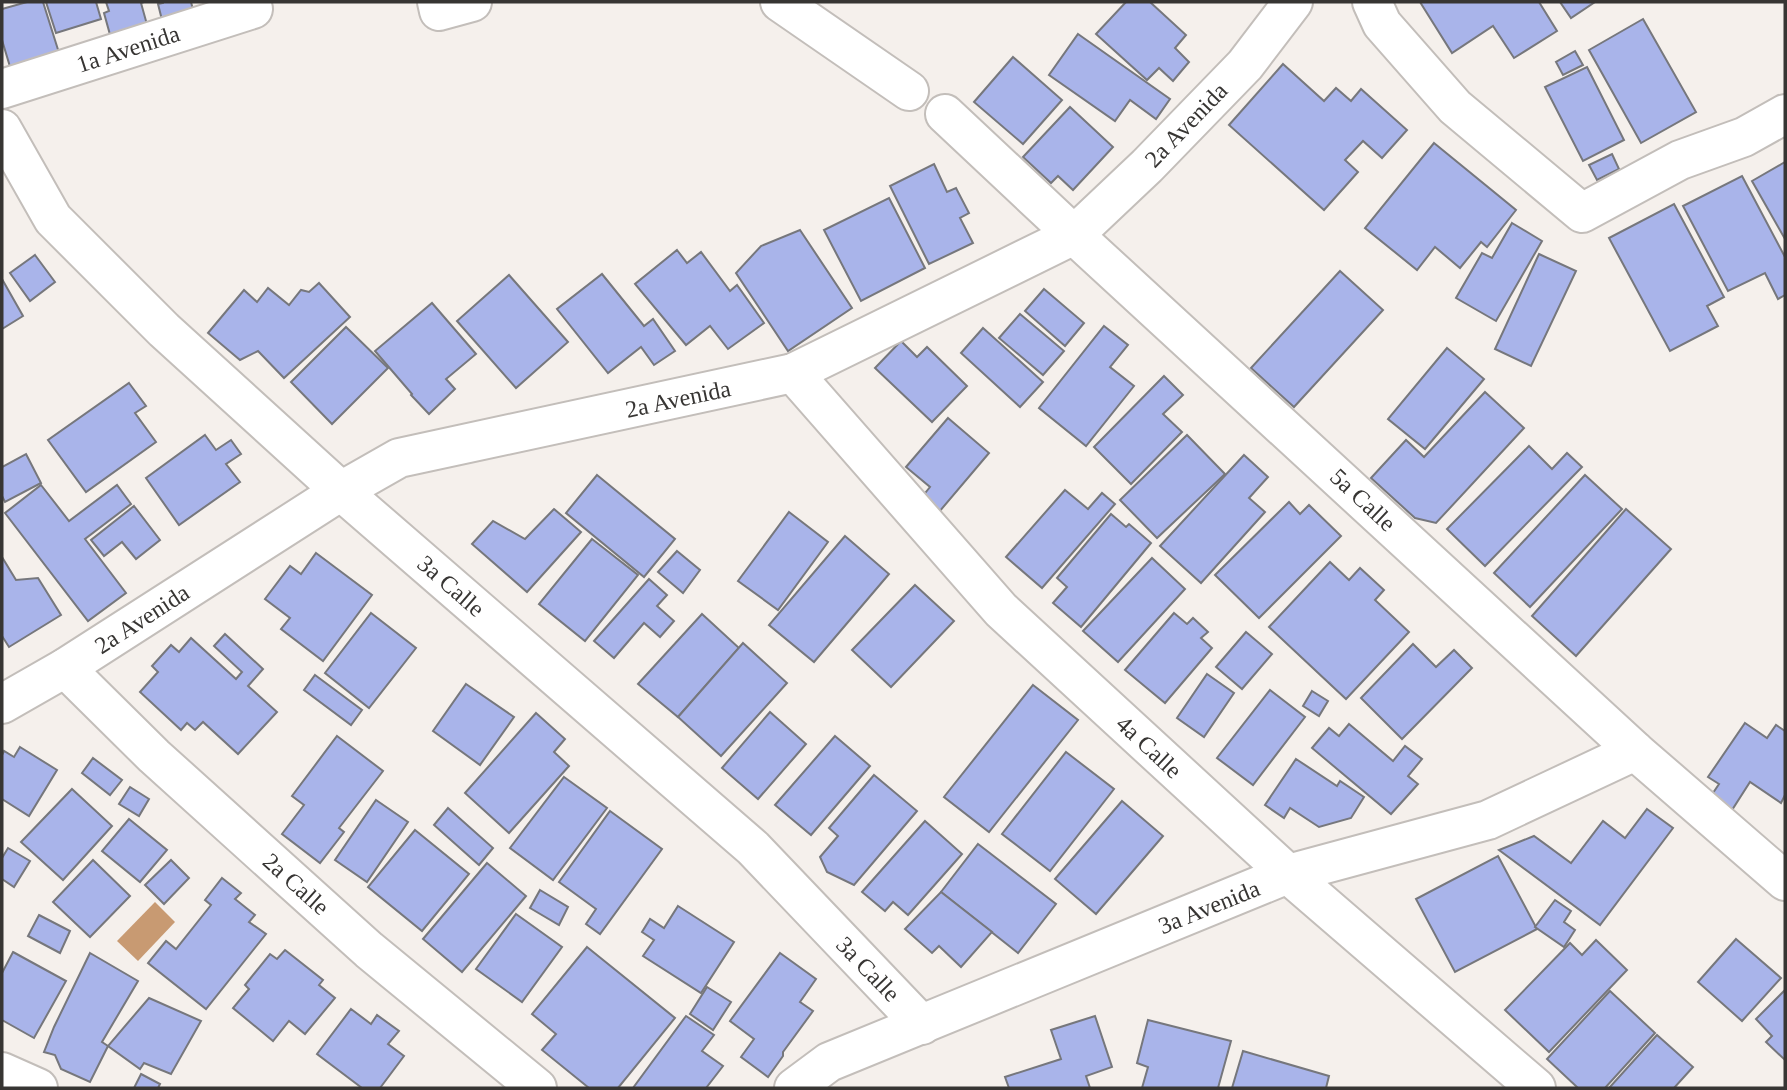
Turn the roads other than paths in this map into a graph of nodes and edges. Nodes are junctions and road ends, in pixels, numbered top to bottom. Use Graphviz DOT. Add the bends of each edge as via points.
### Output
graph roads {
  1 [pos="437,2"];
  2 [pos="472,2"];
  3 [pos="780,2"];
  4 [pos="1293,2"];
  5 [pos="1372,2"];
  6 [pos="253,9"];
  7 [pos="2,89"];
  8 [pos="909,91"];
  9 [pos="945,114"];
  10 [pos="1785,114"];
  11 [pos="2,129"];
  12 [pos="1074,235"];
  13 [pos="793,373"];
  14 [pos="341,491"];
  15 [pos="65,668"];
  16 [pos="2,704"];
  17 [pos="1635,751"];
  18 [pos="1287,874"];
  19 [pos="1785,881"];
  20 [pos="922,1025"];
  21 [pos="2,1072"];
  22 [pos="38,1088"];
  23 [pos="537,1088"];
  24 [pos="794,1088"];
  25 [pos="1536,1088"];
  1 -- 2 [label="street" via="439,11"];
  3 -- 8 [label="street"];
  4 -- 12 [label="street, 2a Avenida" via="1245,65"];
  5 -- 10 [label="street" via="1382,24 1455,107 1582,213 1681,160 1744,137"];
  6 -- 7 [label="street, 1a Avenida"];
  9 -- 12 [label="street, 5a Calle"];
  11 -- 14 [label="street, 3a Calle" via="53,219 164,330"];
  12 -- 13 [label="street, 2a Avenida"];
  12 -- 17 [label="street, 5a Calle"];
  13 -- 14 [label="street, 2a Avenida" via="400,458"];
  13 -- 18 [label="street, 4a Calle" via="1001,610"];
  14 -- 15 [label="street, 2a Avenida"];
  14 -- 20 [label="street, 3a Calle" via="753,848"];
  15 -- 16 [label="street, 2a Avenida"];
  15 -- 23 [label="street, 2a Calle" via="154,756 369,950"];
  17 -- 18 [label="street, 3a Avenida" via="1488,820"];
  17 -- 19 [label="street, 5a Calle"];
  18 -- 20 [label="street, 3a Avenida"];
  18 -- 25 [label="street, 4a Calle"];
  20 -- 24 [label="street, 3a Avenida" via="829,1062"];
  21 -- 22 [label="street"];
}
